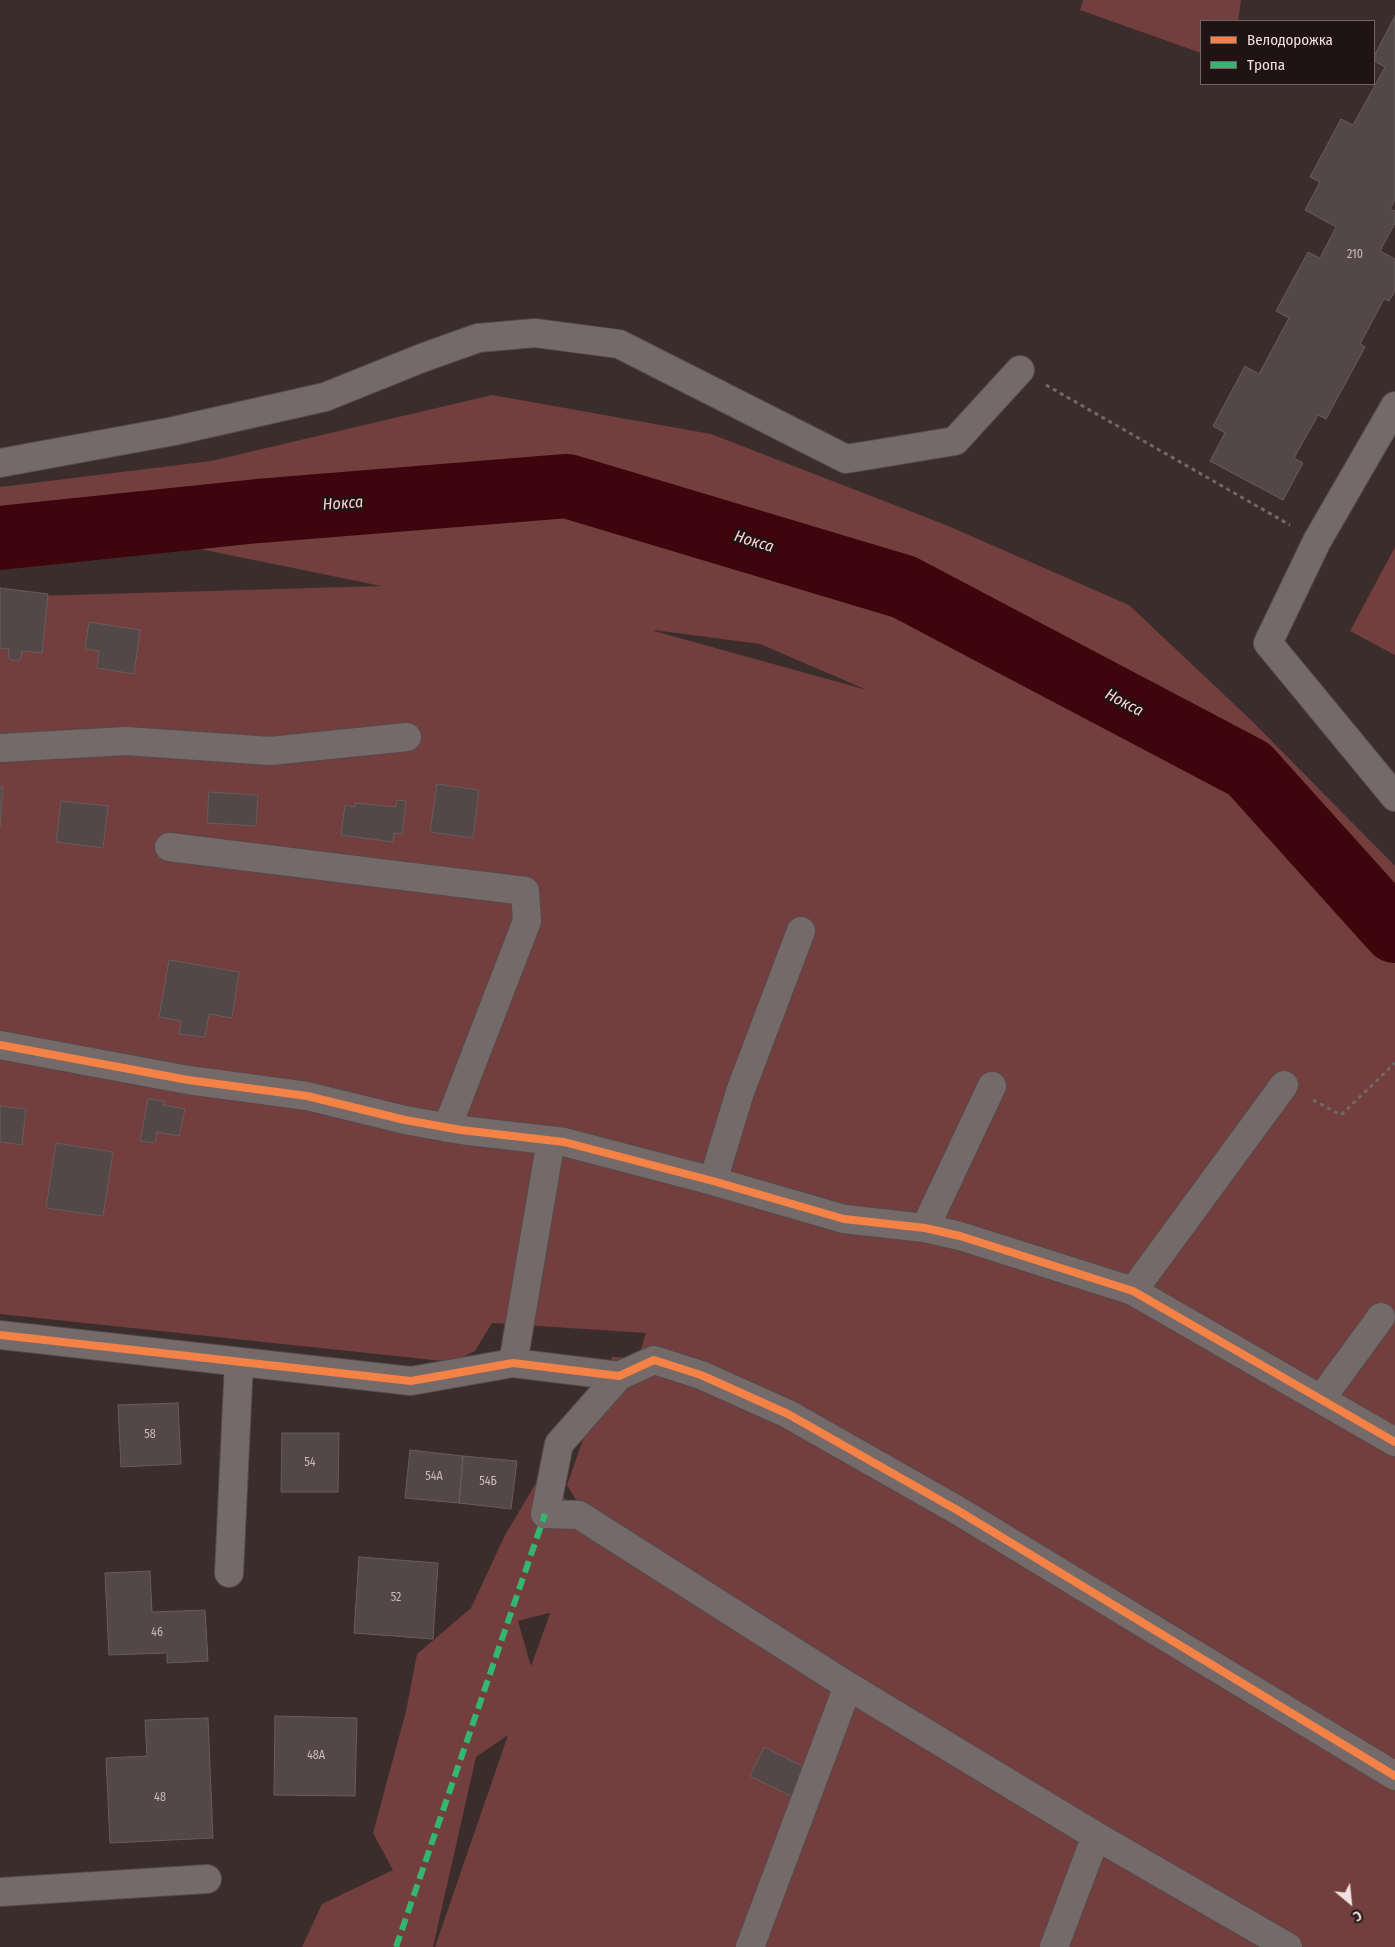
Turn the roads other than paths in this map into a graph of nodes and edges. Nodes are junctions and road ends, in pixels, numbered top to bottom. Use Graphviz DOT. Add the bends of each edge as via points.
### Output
graph roads {
  1 [pos="1020,370"];
  2 [pos="1395,406"];
  3 [pos="0,463"];
  4 [pos="407,737"];
  5 [pos="0,748"];
  6 [pos="1395,797"];
  7 [pos="169,847"];
  8 [pos="801,931"];
  9 [pos="0,1045"];
  10 [pos="1284,1085"];
  11 [pos="992,1086"];
  12 [pos="447,1128"];
  13 [pos="551,1140"];
  14 [pos="713,1181"];
  15 [pos="925,1228"];
  16 [pos="1133,1291"];
  17 [pos="1381,1317"];
  18 [pos="0,1335"];
  19 [pos="239,1362"];
  20 [pos="513,1364"];
  21 [pos="619,1376"];
  22 [pos="1321,1400"];
  23 [pos="1395,1442"];
  24 [pos="229,1573"];
  25 [pos="848,1686"];
  26 [pos="1395,1776"];
  27 [pos="1096,1836"];
  28 [pos="207,1879"];
  29 [pos="0,1892"];
  30 [pos="750,1947"];
  31 [pos="1054,1947"];
  32 [pos="1288,1947"];
  1 -- 3 [label="street" via="955,441 846,459 619,344 535,333 478,338 325,397 174,431"];
  2 -- 6 [label="street" via="1317,541 1268,643"];
  4 -- 5 [label="street" via="270,752 126,741"];
  7 -- 12 [label="street" via="525,891 527,921"];
  8 -- 14 [label="street" via="740,1092"];
  9 -- 12 [label="street" via="188,1080 307,1096"];
  10 -- 16 [label="street"];
  11 -- 15 [label="street"];
  12 -- 13 [label="street"];
  13 -- 14 [label="street"];
  13 -- 20 [label="street"];
  14 -- 15 [label="street" via="844,1219"];
  15 -- 16 [label="street"];
  16 -- 22 [label="street"];
  17 -- 22 [label="street"];
  18 -- 19 [label="street"];
  19 -- 20 [label="street" via="411,1382"];
  19 -- 24 [label="street"];
  20 -- 21 [label="street"];
  21 -- 25 [label="street" via="559,1444 545,1514 579,1515"];
  21 -- 26 [label="street" via="654,1360 701,1375 788,1414 957,1510"];
  22 -- 23 [label="street"];
  25 -- 27 [label="street"];
  25 -- 30 [label="street"];
  27 -- 31 [label="street"];
  27 -- 32 [label="street"];
  28 -- 29 [label="street"];
}
